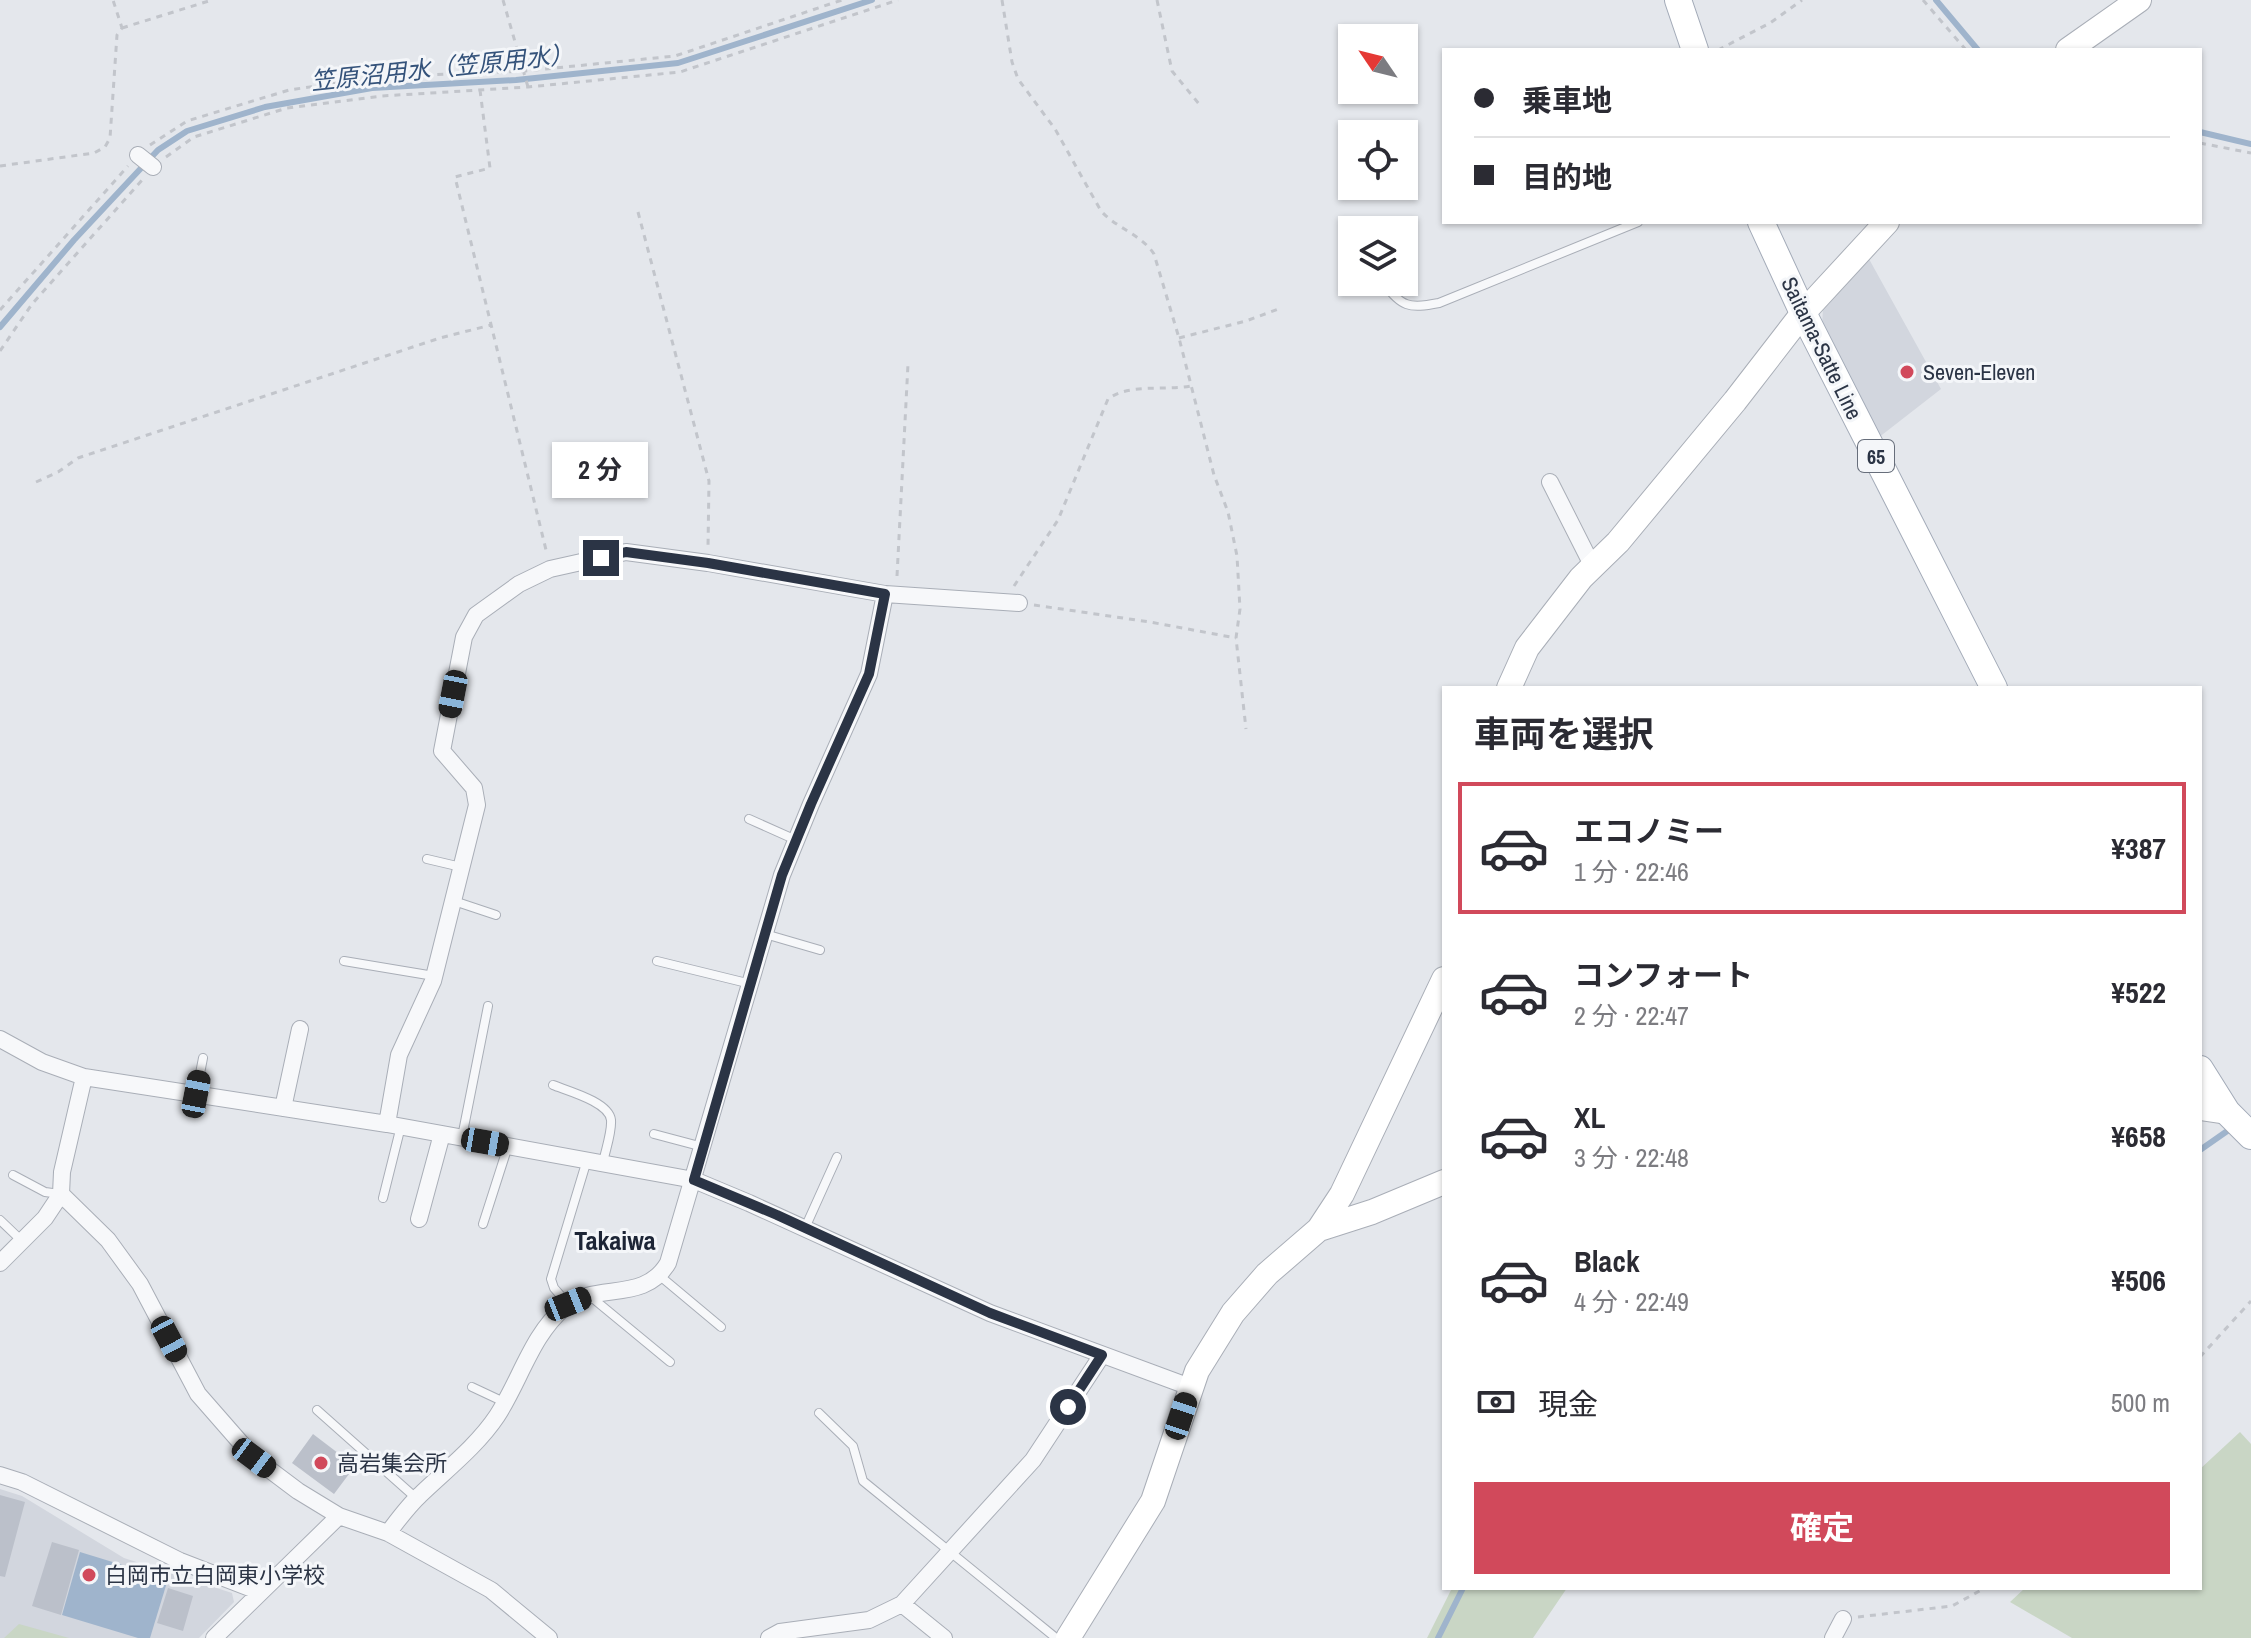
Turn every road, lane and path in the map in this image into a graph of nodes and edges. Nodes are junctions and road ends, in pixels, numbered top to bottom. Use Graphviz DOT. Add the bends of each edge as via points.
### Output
graph roads {
  1 [pos="113,0"];
  2 [pos="212,0"];
  3 [pos="503,0"];
  4 [pos="842,0"];
  5 [pos="898,0"];
  6 [pos="1002,0"];
  7 [pos="1157,0"];
  8 [pos="1678,0"];
  9 [pos="1802,0"];
  10 [pos="1923,0"];
  11 [pos="2139,0"];
  12 [pos="122,28"];
  13 [pos="1694,48"];
  14 [pos="1722,48"];
  15 [pos="1964,48"];
  16 [pos="2071,48"];
  17 [pos="525,71"];
  18 [pos="528,87"];
  19 [pos="480,90"];
  20 [pos="1199,104"];
  21 [pos="2202,143"];
  22 [pos="2251,153"];
  23 [pos="138,155"];
  24 [pos="0,166"];
  25 [pos="153,167"];
  26 [pos="638,212"];
  27 [pos="1633,224"];
  28 [pos="1762,224"];
  29 [pos="1885,224"];
  30 [pos="1394,296"];
  31 [pos="1281,308"];
  32 [pos="0,310"];
  33 [pos="1803,313"];
  34 [pos="491,325"];
  35 [pos="1179,338"];
  36 [pos="0,351"];
  37 [pos="908,364"];
  38 [pos="1191,386"];
  39 [pos="36,482"];
  40 [pos="1550,482"];
  41 [pos="708,563"];
  42 [pos="1593,567"];
  43 [pos="550,569"];
  44 [pos="890,595"];
  45 [pos="1012,603"];
  46 [pos="1236,638"];
  47 [pos="1510,686"];
  48 [pos="1993,686"];
  49 [pos="1246,729"];
  50 [pos="749,819"];
  51 [pos="796,841"];
  52 [pos="427,859"];
  53 [pos="463,868"];
  54 [pos="454,901"];
  55 [pos="496,915"];
  56 [pos="765,934"];
  57 [pos="820,950"];
  58 [pos="344,961"];
  59 [pos="657,961"];
  60 [pos="434,976"];
  61 [pos="1442,983"];
  62 [pos="751,984"];
  63 [pos="488,1006"];
  64 [pos="300,1029"];
  65 [pos="0,1039"];
  66 [pos="203,1058"];
  67 [pos="2202,1072"];
  68 [pos="84,1077"];
  69 [pos="553,1085"];
  70 [pos="196,1094"];
  71 [pos="283,1108"];
  72 [pos="2202,1108"];
  73 [pos="2227,1112"];
  74 [pos="394,1125"];
  75 [pos="442,1134"];
  76 [pos="654,1134"];
  77 [pos="2251,1136"];
  78 [pos="462,1137"];
  79 [pos="508,1146"];
  80 [pos="703,1147"];
  81 [pos="837,1157"];
  82 [pos="595,1162"];
  83 [pos="13,1175"];
  84 [pos="694,1180"];
  85 [pos="1442,1183"];
  86 [pos="61,1194"];
  87 [pos="383,1198"];
  88 [pos="419,1219"];
  89 [pos="0,1220"];
  90 [pos="483,1224"];
  91 [pos="805,1228"];
  92 [pos="1319,1229"];
  93 [pos="22,1241"];
  94 [pos="0,1263"];
  95 [pos="660,1276"];
  96 [pos="589,1295"];
  97 [pos="2251,1301"];
  98 [pos="568,1304"];
  99 [pos="721,1327"];
  100 [pos="1102,1355"];
  101 [pos="2202,1355"];
  102 [pos="670,1362"];
  103 [pos="472,1387"];
  104 [pos="1190,1387"];
  105 [pos="504,1402"];
  106 [pos="317,1410"];
  107 [pos="819,1413"];
  108 [pos="0,1475"];
  109 [pos="416,1498"];
  110 [pos="339,1516"];
  111 [pos="388,1533"];
  112 [pos="949,1553"];
  113 [pos="1981,1590"];
  114 [pos="260,1592"];
  115 [pos="902,1604"];
  116 [pos="1843,1619"];
  117 [pos="214,1638"];
  118 [pos="549,1638"];
  119 [pos="769,1638"];
  120 [pos="944,1638"];
  121 [pos="1056,1638"];
  122 [pos="1068,1638"];
  123 [pos="1833,1638"];
  1 -- 12 [label="path"];
  2 -- 12 [label="path"];
  3 -- 17 [label="path"];
  4 -- 17 [label="path" via="675,56"];
  5 -- 18 [label="path" via="680,72"];
  6 -- 35 [label="path" via="1018,79 1055,129 1108,220 1151,249"];
  7 -- 20 [label="path" via="1172,71"];
  8 -- 13 [label="main road"];
  9 -- 14 [label="path"];
  10 -- 15 [label="path"];
  11 -- 16 [label="street"];
  12 -- 24 [label="path" via="105,147"];
  17 -- 18 [label="path"];
  17 -- 23 [label="path" via="378,77 289,90 187,121"];
  18 -- 19 [label="path"];
  19 -- 25 [label="path" via="287,108 194,137"];
  19 -- 34 [label="path" via="490,168 455,177"];
  21 -- 22 [label="path"];
  23 -- 25 [label="street"];
  23 -- 32 [label="path"];
  25 -- 36 [label="path" via="32,304"];
  26 -- 41 [label="path" via="709,481"];
  27 -- 30 [label="lane" via="1439,303 1409,307"];
  28 -- 33 [label="main road, Saitama-Satte Line / 65"];
  29 -- 33 [label="street"];
  31 -- 35 [label="path"];
  33 -- 42 [label="street"];
  33 -- 48 [label="main road, Saitama-Satte Line / 65"];
  34 -- 39 [label="path" via="78,458"];
  34 -- 43 [label="path"];
  35 -- 38 [label="path"];
  37 -- 44 [label="path"];
  38 -- 45 [label="path" via="1122,391 1108,399 1058,520 1023,568"];
  38 -- 46 [label="path" via="1237,556"];
  40 -- 42 [label="street"];
  41 -- 43 [label="street" via="626,552"];
  41 -- 44 [label="street"];
  42 -- 47 [label="street" via="1527,648"];
  43 -- 53 [label="street" via="476,615 464,637 442,751 474,788 477,805"];
  44 -- 45 [label="street"];
  44 -- 51 [label="street" via="869,674"];
  45 -- 46 [label="path"];
  46 -- 49 [label="path"];
  50 -- 51 [label="lane"];
  51 -- 56 [label="street"];
  52 -- 53 [label="lane"];
  53 -- 54 [label="street"];
  54 -- 55 [label="lane"];
  54 -- 60 [label="street"];
  56 -- 57 [label="lane"];
  56 -- 62 [label="street"];
  58 -- 60 [label="lane"];
  59 -- 62 [label="lane"];
  60 -- 74 [label="street" via="399,1055"];
  61 -- 92 [label="street" via="1342,1194"];
  62 -- 80 [label="street"];
  63 -- 78 [label="lane"];
  64 -- 71 [label="street"];
  65 -- 68 [label="street"];
  66 -- 70 [label="lane"];
  67 -- 73 [label="main road"];
  68 -- 70 [label="street"];
  68 -- 86 [label="street"];
  69 -- 82 [label="lane" via="607,1110 611,1119"];
  70 -- 71 [label="street"];
  71 -- 74 [label="street"];
  72 -- 73 [label="street"];
  73 -- 77 [label="main road"];
  74 -- 75 [label="street"];
  74 -- 87 [label="lane"];
  75 -- 78 [label="street"];
  75 -- 88 [label="street"];
  76 -- 80 [label="lane"];
  78 -- 79 [label="street"];
  79 -- 82 [label="street"];
  79 -- 90 [label="lane"];
  80 -- 84 [label="street"];
  81 -- 91 [label="lane"];
  82 -- 84 [label="street"];
  82 -- 98 [label="lane" via="551,1279"];
  83 -- 86 [label="lane" via="45,1192"];
  84 -- 91 [label="street"];
  84 -- 95 [label="street"];
  85 -- 92 [label="street"];
  86 -- 93 [label="street"];
  86 -- 110 [label="street" via="108,1240 140,1284 198,1394 254,1458"];
  89 -- 93 [label="lane"];
  91 -- 100 [label="street" via="990,1313"];
  92 -- 104 [label="street" via="1267,1274 1233,1313"];
  93 -- 94 [label="street"];
  95 -- 96 [label="street" via="634,1289"];
  95 -- 99 [label="lane"];
  96 -- 98 [label="street"];
  96 -- 102 [label="lane"];
  97 -- 101 [label="path"];
  98 -- 105 [label="street" via="550,1320"];
  100 -- 104 [label="street"];
  100 -- 112 [label="street" via="1033,1460"];
  103 -- 105 [label="lane"];
  104 -- 122 [label="street" via="1153,1501"];
  105 -- 109 [label="street" via="463,1454"];
  106 -- 109 [label="lane"];
  107 -- 112 [label="lane" via="853,1446 863,1481"];
  108 -- 114 [label="street" via="180,1561"];
  109 -- 111 [label="street"];
  110 -- 111 [label="street"];
  110 -- 114 [label="street"];
  111 -- 118 [label="street" via="491,1590"];
  112 -- 115 [label="street"];
  112 -- 121 [label="lane"];
  113 -- 116 [label="path" via="1952,1606"];
  114 -- 117 [label="street"];
  115 -- 119 [label="street" via="869,1620"];
  115 -- 120 [label="street"];
  116 -- 123 [label="street"];
}
